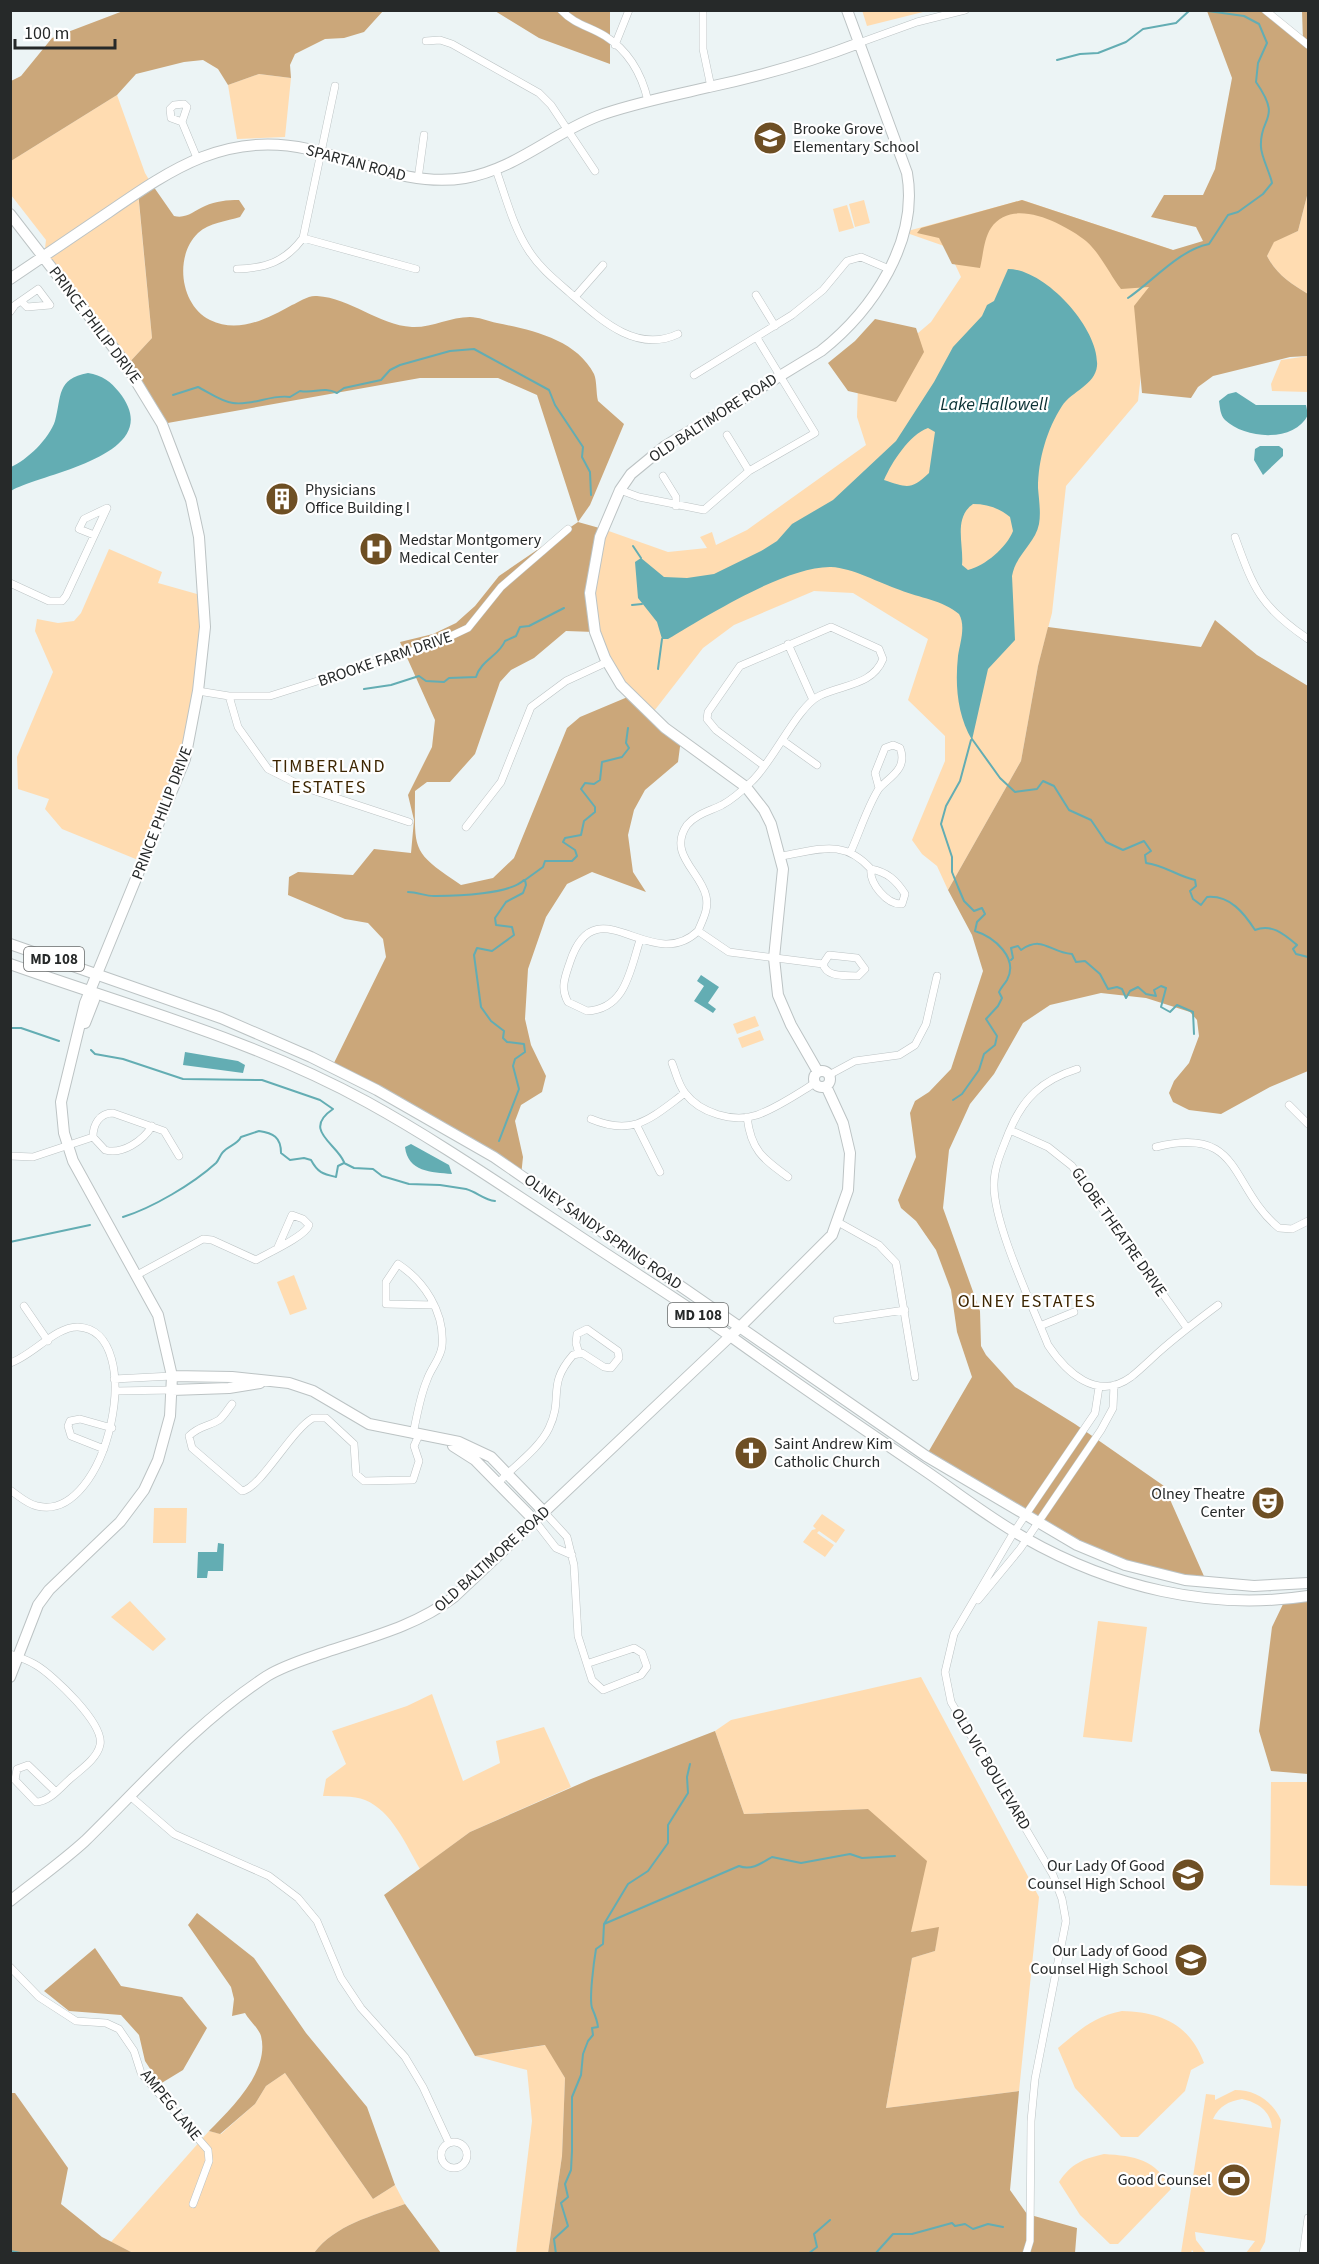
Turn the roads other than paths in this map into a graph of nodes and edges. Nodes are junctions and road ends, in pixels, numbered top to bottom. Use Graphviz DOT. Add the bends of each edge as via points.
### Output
graph roads {
  1 [pos="561,10"];
  2 [pos="629,10"];
  3 [pos="703,10"];
  4 [pos="847,10"];
  5 [pos="965,10"];
  6 [pos="1264,10"];
  7 [pos="426,41"];
  8 [pos="859,43"];
  9 [pos="615,45"];
  10 [pos="1308,45"];
  11 [pos="335,86"];
  12 [pos="711,87"];
  13 [pos="648,101"];
  14 [pos="183,122"];
  15 [pos="568,129"];
  16 [pos="424,135"];
  17 [pos="322,152"];
  18 [pos="197,158"];
  19 [pos="496,170"];
  20 [pos="595,171"];
  21 [pos="418,179"];
  22 [pos="10,214"];
  23 [pos="303,238"];
  24 [pos="44,257"];
  25 [pos="603,265"];
  26 [pos="237,269"];
  27 [pos="416,269"];
  28 [pos="889,269"];
  29 [pos="10,279"];
  30 [pos="756,295"];
  31 [pos="575,297"];
  32 [pos="21,301"];
  33 [pos="10,312"];
  34 [pos="775,326"];
  35 [pos="678,334"];
  36 [pos="757,338"];
  37 [pos="694,375"];
  38 [pos="780,375"];
  39 [pos="727,435"];
  40 [pos="749,471"];
  41 [pos="663,476"];
  42 [pos="620,490"];
  43 [pos="676,506"];
  44 [pos="568,530"];
  45 [pos="94,535"];
  46 [pos="1234,537"];
  47 [pos="10,583"];
  48 [pos="1308,639"];
  49 [pos="788,644"];
  50 [pos="607,662"];
  51 [pos="198,691"];
  52 [pos="229,696"];
  53 [pos="813,700"];
  54 [pos="782,740"];
  55 [pos="763,765"];
  56 [pos="817,765"];
  57 [pos="746,786"];
  58 [pos="879,788"];
  59 [pos="409,822"];
  60 [pos="466,827"];
  61 [pos="851,851"];
  62 [pos="782,856"];
  63 [pos="871,869"];
  64 [pos="698,931"];
  65 [pos="640,940"];
  66 [pos="10,944"];
  67 [pos="774,958"];
  68 [pos="10,964"];
  69 [pos="823,964"];
  70 [pos="98,974"];
  71 [pos="937,975"];
  72 [pos="91,992"];
  73 [pos="672,1063"];
  74 [pos="1077,1069"];
  75 [pos="822,1079"];
  76 [pos="685,1093"];
  77 [pos="1288,1106"];
  78 [pos="747,1117"];
  79 [pos="591,1119"];
  80 [pos="1308,1124"];
  81 [pos="152,1126"];
  82 [pos="637,1126"];
  83 [pos="1010,1131"];
  84 [pos="93,1137"];
  85 [pos="67,1147"];
  86 [pos="1156,1147"];
  87 [pos="10,1156"];
  88 [pos="179,1156"];
  89 [pos="660,1172"];
  90 [pos="788,1177"];
  91 [pos="836,1221"];
  92 [pos="1308,1221"];
  93 [pos="278,1247"];
  94 [pos="137,1275"];
  95 [pos="434,1305"];
  96 [pos="1218,1305"];
  97 [pos="24,1306"];
  98 [pos="905,1310"];
  99 [pos="1074,1312"];
  100 [pos="837,1320"];
  101 [pos="1040,1326"];
  102 [pos="740,1327"];
  103 [pos="1187,1328"];
  104 [pos="730,1336"];
  105 [pos="48,1341"];
  106 [pos="579,1354"];
  107 [pos="10,1364"];
  108 [pos="172,1376"];
  109 [pos="915,1377"];
  110 [pos="114,1378"];
  111 [pos="276,1381"];
  112 [pos="1114,1385"];
  113 [pos="1100,1387"];
  114 [pos="172,1390"];
  115 [pos="115,1391"];
  116 [pos="232,1404"];
  117 [pos="334,1404"];
  118 [pos="326,1418"];
  119 [pos="1088,1422"];
  120 [pos="111,1428"];
  121 [pos="1101,1430"];
  122 [pos="416,1435"];
  123 [pos="437,1437"];
  124 [pos="104,1449"];
  125 [pos="508,1472"];
  126 [pos="498,1483"];
  127 [pos="10,1490"];
  128 [pos="545,1513"];
  129 [pos="1024,1515"];
  130 [pos="535,1521"];
  131 [pos="1036,1523"];
  132 [pos="1014,1532"];
  133 [pos="1027,1540"];
  134 [pos="572,1555"];
  135 [pos="1308,1583"];
  136 [pos="1308,1596"];
  137 [pos="973,1605"];
  138 [pos="14,1655"];
  139 [pos="589,1663"];
  140 [pos="10,1677"];
  141 [pos="55,1791"];
  142 [pos="130,1796"];
  143 [pos="10,1901"];
  144 [pos="10,1967"];
  145 [pos="449,2143"];
  146 [pos="194,2204"];
  147 [pos="1308,2218"];
  148 [pos="1026,2253"];
  149 [pos="1303,2253"];
  1 -- 9 [label="street" via="571,21 605,36"];
  2 -- 9 [label="street"];
  3 -- 12 [label="street" via="703,49"];
  4 -- 8 [label="street, OLD BALTIMORE ROAD"];
  5 -- 8 [label="street" via="916,22"];
  6 -- 10 [label="street"];
  7 -- 15 [label="street" via="452,44 528,85 551,105"];
  8 -- 12 [label="street, SPARTAN ROAD" via="802,64"];
  8 -- 28 [label="street, OLD BALTIMORE ROAD" via="907,173 910,191 903,236"];
  9 -- 13 [label="street" via="639,72"];
  11 -- 17 [label="street"];
  12 -- 13 [label="street, SPARTAN ROAD"];
  13 -- 15 [label="street, SPARTAN ROAD"];
  14 -- 18 [label="street"];
  15 -- 19 [label="street, SPARTAN ROAD"];
  15 -- 20 [label="street"];
  16 -- 21 [label="street"];
  17 -- 18 [label="street, SPARTAN ROAD" via="265,144 232,147"];
  17 -- 21 [label="street, SPARTAN ROAD"];
  17 -- 23 [label="street"];
  18 -- 24 [label="street, SPARTAN ROAD" via="162,175"];
  19 -- 21 [label="street, SPARTAN ROAD" via="449,180"];
  19 -- 31 [label="street" via="530,253"];
  22 -- 24 [label="street, PRINCE PHILIP DRIVE"];
  23 -- 26 [label="street" via="277,263"];
  23 -- 27 [label="street"];
  24 -- 29 [label="street, SPARTAN ROAD"];
  24 -- 51 [label="street, PRINCE PHILIP DRIVE" via="141,386 176,456 197,525 204,579 205,627"];
  25 -- 31 [label="street"];
  28 -- 34 [label="street" via="854,257 817,295"];
  28 -- 38 [label="street, OLD BALTIMORE ROAD" via="865,308 839,337"];
  30 -- 34 [label="street"];
  31 -- 35 [label="street" via="605,324 628,335 666,340"];
  32 -- 33 [label="street"];
  34 -- 36 [label="street"];
  36 -- 37 [label="street"];
  36 -- 38 [label="street"];
  38 -- 40 [label="street" via="815,433"];
  38 -- 42 [label="street, OLD BALTIMORE ROAD" via="652,455"];
  39 -- 40 [label="street"];
  40 -- 43 [label="street" via="704,510"];
  41 -- 43 [label="street" via="676,497"];
  42 -- 43 [label="street"];
  42 -- 50 [label="street, OLD BALTIMORE ROAD" via="600,536 590,593 595,632"];
  44 -- 52 [label="street, BROOKE FARM DRIVE" via="501,587 460,633 297,689 253,698"];
  45 -- 47 [label="street" via="62,601 49,601"];
  46 -- 48 [label="street" via="1248,576 1263,602 1285,624"];
  49 -- 53 [label="street"];
  49 -- 53 [label="street" via="835,627 879,649 882,655 873,676"];
  49 -- 55 [label="street" via="740,666 708,712 709,724"];
  50 -- 57 [label="street, OLD BALTIMORE ROAD" via="630,696 665,728"];
  50 -- 60 [label="street" via="566,681 531,707 501,782"];
  51 -- 52 [label="street, BROOKE FARM DRIVE"];
  51 -- 70 [label="street, PRINCE PHILIP DRIVE" via="185,759"];
  52 -- 59 [label="street" via="238,728 268,769 306,788"];
  53 -- 54 [label="street"];
  54 -- 55 [label="street"];
  54 -- 56 [label="street"];
  55 -- 57 [label="street"];
  57 -- 62 [label="street, OLD BALTIMORE ROAD" via="764,810"];
  57 -- 64 [label="street" via="730,800 689,823 682,841 686,864 706,893 706,914"];
  58 -- 58 [label="street" via="892,780 902,758 900,748 893,745 885,748 875,773"];
  58 -- 61 [label="street"];
  61 -- 62 [label="street" via="827,849"];
  61 -- 63 [label="street"];
  62 -- 67 [label="street, OLD BALTIMORE ROAD" via="783,888"];
  63 -- 63 [label="street" via="878,889 890,902 902,904 905,894 900,887 887,873"];
  64 -- 65 [label="street" via="669,945"];
  64 -- 67 [label="street" via="729,952"];
  65 -- 65 [label="street" via="608,928 586,933 574,949 563,982 568,1002 587,1011 615,1000 625,989"];
  66 -- 70 [label="street, OLNEY SANDY SPRING ROAD / MD 108"];
  67 -- 69 [label="street"];
  67 -- 75 [label="street, OLD BALTIMORE ROAD" via="787,1001 785,1013"];
  68 -- 72 [label="street, OLNEY SANDY SPRING ROAD / MD 108"];
  69 -- 69 [label="street" via="831,974 858,976 865,969 857,958 829,955"];
  70 -- 72 [label="street, PRINCE PHILIP DRIVE"];
  70 -- 102 [label="street, OLNEY SANDY SPRING ROAD / MD 108" via="221,1018 377,1090 494,1157"];
  71 -- 75 [label="street" via="926,1024 915,1045 900,1055 855,1061"];
  72 -- 85 [label="street, PRINCE PHILIP DRIVE" via="94,1000 75,1045 61,1102"];
  72 -- 104 [label="street, OLNEY SANDY SPRING ROAD / MD 108" via="280,1058 368,1102"];
  73 -- 76 [label="street"];
  74 -- 83 [label="street" via="1040,1085 1021,1107"];
  75 -- 78 [label="street"];
  75 -- 91 [label="street, OLD BALTIMORE ROAD" via="843,1123 850,1153 848,1190"];
  76 -- 78 [label="street" via="714,1114"];
  76 -- 82 [label="street"];
  77 -- 80 [label="street"];
  78 -- 90 [label="street" via="753,1147"];
  79 -- 82 [label="street" via="621,1128"];
  81 -- 84 [label="street" via="144,1137 114,1152 101,1148"];
  81 -- 84 [label="street" via="109,1113 97,1121"];
  81 -- 88 [label="street" via="165,1131"];
  82 -- 89 [label="street"];
  83 -- 101 [label="street" via="995,1172 994,1198"];
  83 -- 103 [label="street, GLOBE THEATRE DRIVE" via="1048,1146 1072,1166"];
  84 -- 85 [label="street"];
  85 -- 87 [label="street" via="33,1157"];
  85 -- 94 [label="street, PRINCE PHILIP DRIVE"];
  86 -- 92 [label="street" via="1186,1140 1214,1148 1234,1164 1253,1198 1279,1228 1292,1229"];
  91 -- 98 [label="street" via="879,1245 891,1257 900,1275"];
  91 -- 102 [label="street, OLD BALTIMORE ROAD" via="832,1235"];
  93 -- 93 [label="street" via="306,1231 309,1225 292,1215"];
  93 -- 94 [label="street" via="256,1260 203,1239"];
  94 -- 108 [label="street, PRINCE PHILIP DRIVE" via="158,1315"];
  95 -- 95 [label="street" via="423,1284 398,1264 386,1282 386,1304"];
  95 -- 122 [label="street" via="441,1349 424,1388"];
  96 -- 103 [label="street"];
  97 -- 105 [label="street"];
  98 -- 100 [label="street"];
  98 -- 109 [label="street"];
  99 -- 101 [label="street"];
  101 -- 113 [label="street" via="1060,1363 1080,1379"];
  102 -- 104 [label="street, OLD BALTIMORE ROAD"];
  102 -- 129 [label="street, OLNEY SANDY SPRING ROAD / MD 108" via="926,1456"];
  103 -- 112 [label="street" via="1131,1377"];
  104 -- 128 [label="street, OLD BALTIMORE ROAD"];
  104 -- 132 [label="street, OLNEY SANDY SPRING ROAD / MD 108" via="827,1407"];
  105 -- 107 [label="street"];
  105 -- 110 [label="street" via="72,1328 94,1332 104,1342"];
  106 -- 106 [label="street" via="575,1338 587,1329 618,1351 619,1358 611,1368"];
  106 -- 125 [label="street" via="573,1355 558,1375 557,1402 549,1430"];
  108 -- 110 [label="street"];
  108 -- 111 [label="street"];
  108 -- 114 [label="street, PRINCE PHILIP DRIVE"];
  110 -- 115 [label="street"];
  111 -- 114 [label="street"];
  111 -- 117 [label="street" via="303,1387"];
  112 -- 113 [label="street"];
  112 -- 121 [label="street, OLD VIC BOULEVARD" via="1113,1408"];
  113 -- 119 [label="street, OLD VIC BOULEVARD" via="1098,1405"];
  114 -- 115 [label="street"];
  114 -- 138 [label="street, PRINCE PHILIP DRIVE" via="166,1437 144,1490 120,1521 49,1590"];
  115 -- 120 [label="street"];
  116 -- 118 [label="street" via="220,1419 194,1431 189,1442 242,1491 253,1486 309,1420"];
  117 -- 118 [label="street"];
  117 -- 122 [label="street" via="369,1424"];
  118 -- 122 [label="street" via="354,1444 356,1474 364,1482 413,1480 419,1461 414,1446"];
  119 -- 121 [label="street"];
  119 -- 129 [label="street, OLD VIC BOULEVARD"];
  120 -- 124 [label="street"];
  120 -- 124 [label="street" via="80,1419 70,1421 68,1426 71,1436"];
  121 -- 131 [label="street, OLD VIC BOULEVARD"];
  122 -- 123 [label="street"];
  123 -- 125 [label="street" via="483,1453"];
  123 -- 126 [label="street" via="475,1460"];
  124 -- 127 [label="street" via="91,1475 67,1501 53,1507 36,1506"];
  125 -- 126 [label="street"];
  125 -- 128 [label="street"];
  126 -- 130 [label="street"];
  128 -- 130 [label="street, OLD BALTIMORE ROAD"];
  128 -- 134 [label="street" via="567,1537"];
  129 -- 131 [label="street, OLNEY SANDY SPRING ROAD / MD 108"];
  129 -- 132 [label="street, OLD VIC BOULEVARD"];
  130 -- 134 [label="street" via="556,1548"];
  130 -- 142 [label="street, OLD BALTIMORE ROAD" via="433,1613 288,1665 268,1676 219,1713"];
  131 -- 133 [label="street, OLD VIC BOULEVARD"];
  131 -- 135 [label="street, OLNEY SANDY SPRING ROAD / MD 108" via="1086,1550 1155,1574 1223,1585"];
  132 -- 133 [label="street, OLNEY SANDY SPRING ROAD / MD 108"];
  132 -- 137 [label="street, OLD VIC BOULEVARD"];
  133 -- 136 [label="street, OLNEY SANDY SPRING ROAD / MD 108" via="1082,1566 1174,1594 1249,1600"];
  133 -- 137 [label="street, OLD VIC BOULEVARD"];
  134 -- 139 [label="street" via="578,1636"];
  137 -- 148 [label="street, OLD VIC BOULEVARD" via="954,1634 950,1648 945,1672 948,1694 1053,1875 1066,1921 1035,2079 1030,2241"];
  138 -- 140 [label="street, PRINCE PHILIP DRIVE"];
  138 -- 141 [label="street" via="49,1674 88,1714 100,1734 100,1745 94,1755"];
  139 -- 139 [label="street" via="592,1680 603,1690 641,1675 646,1667 642,1653 634,1648"];
  141 -- 141 [label="street" via="28,1765 17,1769 15,1780 36,1802 42,1802"];
  142 -- 143 [label="street, OLD BALTIMORE ROAD" via="82,1843"];
  142 -- 145 [label="street" via="174,1834 269,1876 298,1898 316,1921 341,1978 361,2008 405,2057"];
  144 -- 146 [label="street, AMPEG LANE" via="39,1997 76,2021 106,2023 119,2029 134,2051 141,2073 208,2150 209,2161"];
  147 -- 149 [label="street"];
}
